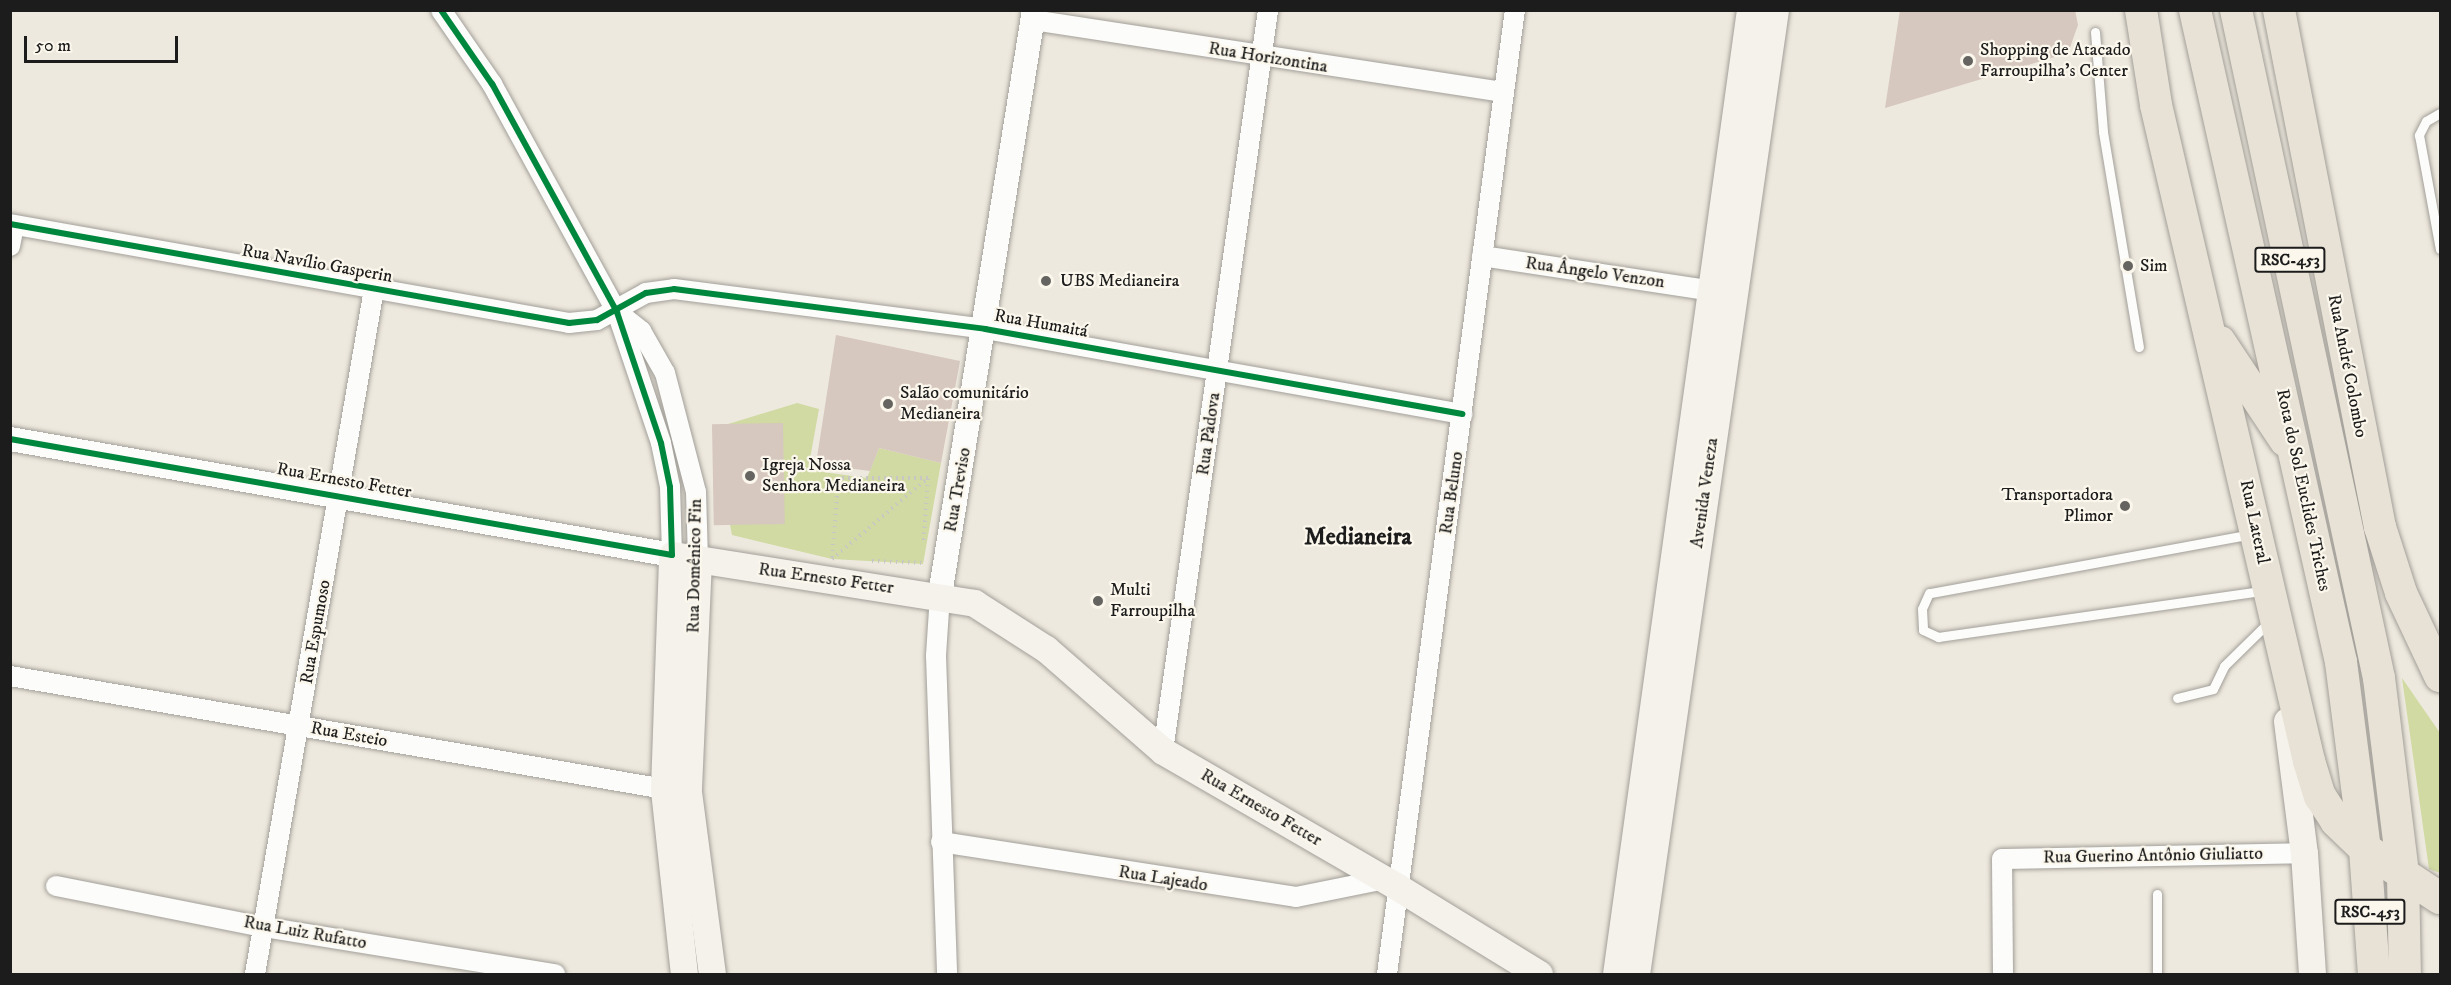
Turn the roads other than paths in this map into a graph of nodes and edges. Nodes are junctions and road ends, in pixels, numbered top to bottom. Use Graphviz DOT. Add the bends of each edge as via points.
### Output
graph roads {
  1 [pos="441,10"];
  2 [pos="1268,10"];
  3 [pos="1515,10"];
  4 [pos="1750,10"];
  5 [pos="1774,10"];
  6 [pos="2141,10"];
  7 [pos="2195,10"];
  8 [pos="2236,10"];
  9 [pos="2249,10"];
  10 [pos="2278,10"];
  11 [pos="1033,15"];
  12 [pos="2095,32"];
  13 [pos="1756,51"];
  14 [pos="1262,57"];
  15 [pos="1504,92"];
  16 [pos="2440,113"];
  17 [pos="1739,171"];
  18 [pos="2316,207"];
  19 [pos="12,224"];
  20 [pos="10,246"];
  21 [pos="2440,249"];
  22 [pos="1482,256"];
  23 [pos="374,290"];
  24 [pos="1708,290"];
  25 [pos="617,312"];
  26 [pos="2209,326"];
  27 [pos="985,329"];
  28 [pos="2139,347"];
  29 [pos="1219,369"];
  30 [pos="1463,414"];
  31 [pos="10,438"];
  32 [pos="2296,456"];
  33 [pos="340,495"];
  34 [pos="2258,533"];
  35 [pos="685,557"];
  36 [pos="940,595"];
  37 [pos="2271,603"];
  38 [pos="10,676"];
  39 [pos="2440,676"];
  40 [pos="2177,698"];
  41 [pos="300,726"];
  42 [pos="1163,751"];
  43 [pos="676,791"];
  44 [pos="941,842"];
  45 [pos="2365,849"];
  46 [pos="2304,853"];
  47 [pos="2403,874"];
  48 [pos="1390,882"];
  49 [pos="56,886"];
  50 [pos="2157,894"];
  51 [pos="2440,898"];
  52 [pos="264,927"];
  53 [pos="255,975"];
  54 [pos="555,975"];
  55 [pos="684,975"];
  56 [pos="712,975"];
  57 [pos="947,975"];
  58 [pos="1388,975"];
  59 [pos="1539,975"];
  60 [pos="1616,975"];
  61 [pos="1635,975"];
  62 [pos="2003,975"];
  63 [pos="2157,975"];
  64 [pos="2312,975"];
  65 [pos="2374,975"];
  66 [pos="2404,975"];
  1 -- 25 [label="street" via="492,84"];
  2 -- 14 [label="street, Rua Pàdova"];
  3 -- 15 [label="street, Rua Beluno"];
  4 -- 13 [label="main road, Avenida Veneza"];
  5 -- 13 [label="main road, Avenida Veneza"];
  6 -- 26 [label="highway, Rua Lateral" via="2150,77"];
  7 -- 32 [label="highway, Rota do Sol Euclides Triches / RSC-453"];
  8 -- 47 [label="highway, Rota do Sol Euclides Triches / RSC-453" via="2379,678"];
  9 -- 18 [label="highway"];
  10 -- 18 [label="highway, Rua André Colombo"];
  11 -- 14 [label="street, Rua Horizontina"];
  11 -- 27 [label="street, Rua Treviso"];
  12 -- 28 [label="lane" via="2103,132"];
  13 -- 17 [label="main road, Avenida Veneza"];
  14 -- 15 [label="street, Rua Horizontina"];
  14 -- 29 [label="street, Rua Pàdova"];
  15 -- 22 [label="street, Rua Beluno"];
  16 -- 21 [label="lane" via="2426,120 2420,135"];
  17 -- 24 [label="main road, Avenida Veneza"];
  17 -- 61 [label="main road, Avenida Veneza"];
  18 -- 39 [label="highway, Rua André Colombo" via="2380,527 2401,593"];
  19 -- 20 [label="street"];
  19 -- 23 [label="street, Rua Navílio Gasperin"];
  22 -- 24 [label="street, Rua Ângelo Venzon"];
  22 -- 30 [label="street, Rua Beluno"];
  23 -- 25 [label="street, Rua Navílio Gasperin" via="569,323 583,323"];
  23 -- 33 [label="street, Rua Espumoso"];
  24 -- 60 [label="main road, Avenida Veneza"];
  25 -- 27 [label="street, Rua Humaitá" via="646,293 674,289"];
  25 -- 35 [label="street, Rua Domênico Fin" via="661,443"];
  25 -- 35 [label="street, Rua Domênico Fin" via="641,331 665,373 696,492"];
  26 -- 32 [label="highway"];
  26 -- 34 [label="highway, Rua Lateral"];
  27 -- 29 [label="street, Rua Humaitá"];
  27 -- 36 [label="street, Rua Treviso"];
  29 -- 30 [label="street, Rua Humaitá"];
  29 -- 42 [label="street, Rua Pàdova"];
  30 -- 48 [label="street, Rua Beluno"];
  31 -- 33 [label="street, Rua Ernesto Fetter"];
  32 -- 45 [label="highway, Rota do Sol Euclides Triches / RSC-453" via="2341,662"];
  33 -- 35 [label="street, Rua Ernesto Fetter"];
  33 -- 41 [label="street, Rua Espumoso"];
  34 -- 37 [label="highway, Rua Lateral"];
  34 -- 37 [label="lane" via="1929,593 1922,609 1923,630 1938,637"];
  35 -- 36 [label="main road, Rua Ernesto Fetter"];
  35 -- 43 [label="main road, Rua Domênico Fin"];
  36 -- 42 [label="main road, Rua Ernesto Fetter" via="974,603 1007,621 1046,649"];
  36 -- 44 [label="street, Rua Treviso" via="936,656"];
  37 -- 40 [label="lane" via="2223,666 2213,688"];
  37 -- 45 [label="highway" via="2308,761 2320,795 2336,821"];
  37 -- 46 [label="main road, Rua Lateral"];
  38 -- 41 [label="street, Rua Esteio"];
  41 -- 43 [label="street, Rua Esteio"];
  41 -- 52 [label="street, Rua Espumoso"];
  42 -- 48 [label="main road, Rua Ernesto Fetter"];
  43 -- 55 [label="main road, Rua Domênico Fin"];
  43 -- 56 [label="main road, Rua Domênico Fin"];
  44 -- 48 [label="street, Rua Lajeado" via="1277,896 1325,894"];
  44 -- 57 [label="street, Rua Treviso"];
  45 -- 47 [label="highway"];
  45 -- 65 [label="highway, Rota do Sol Euclides Triches / RSC-453"];
  46 -- 62 [label="street, Rua Guerino Antônio Giuliatto" via="2002,859"];
  46 -- 64 [label="main road, Rua Lateral"];
  47 -- 51 [label="highway"];
  47 -- 66 [label="highway, Rota do Sol Euclides Triches / RSC-453"];
  48 -- 58 [label="street, Rua Beluno"];
  48 -- 59 [label="main road, Rua Ernesto Fetter"];
  49 -- 52 [label="street, Rua Luiz Rufatto"];
  50 -- 63 [label="lane"];
  52 -- 53 [label="street, Rua Espumoso"];
  52 -- 54 [label="street, Rua Luiz Rufatto"];
}
